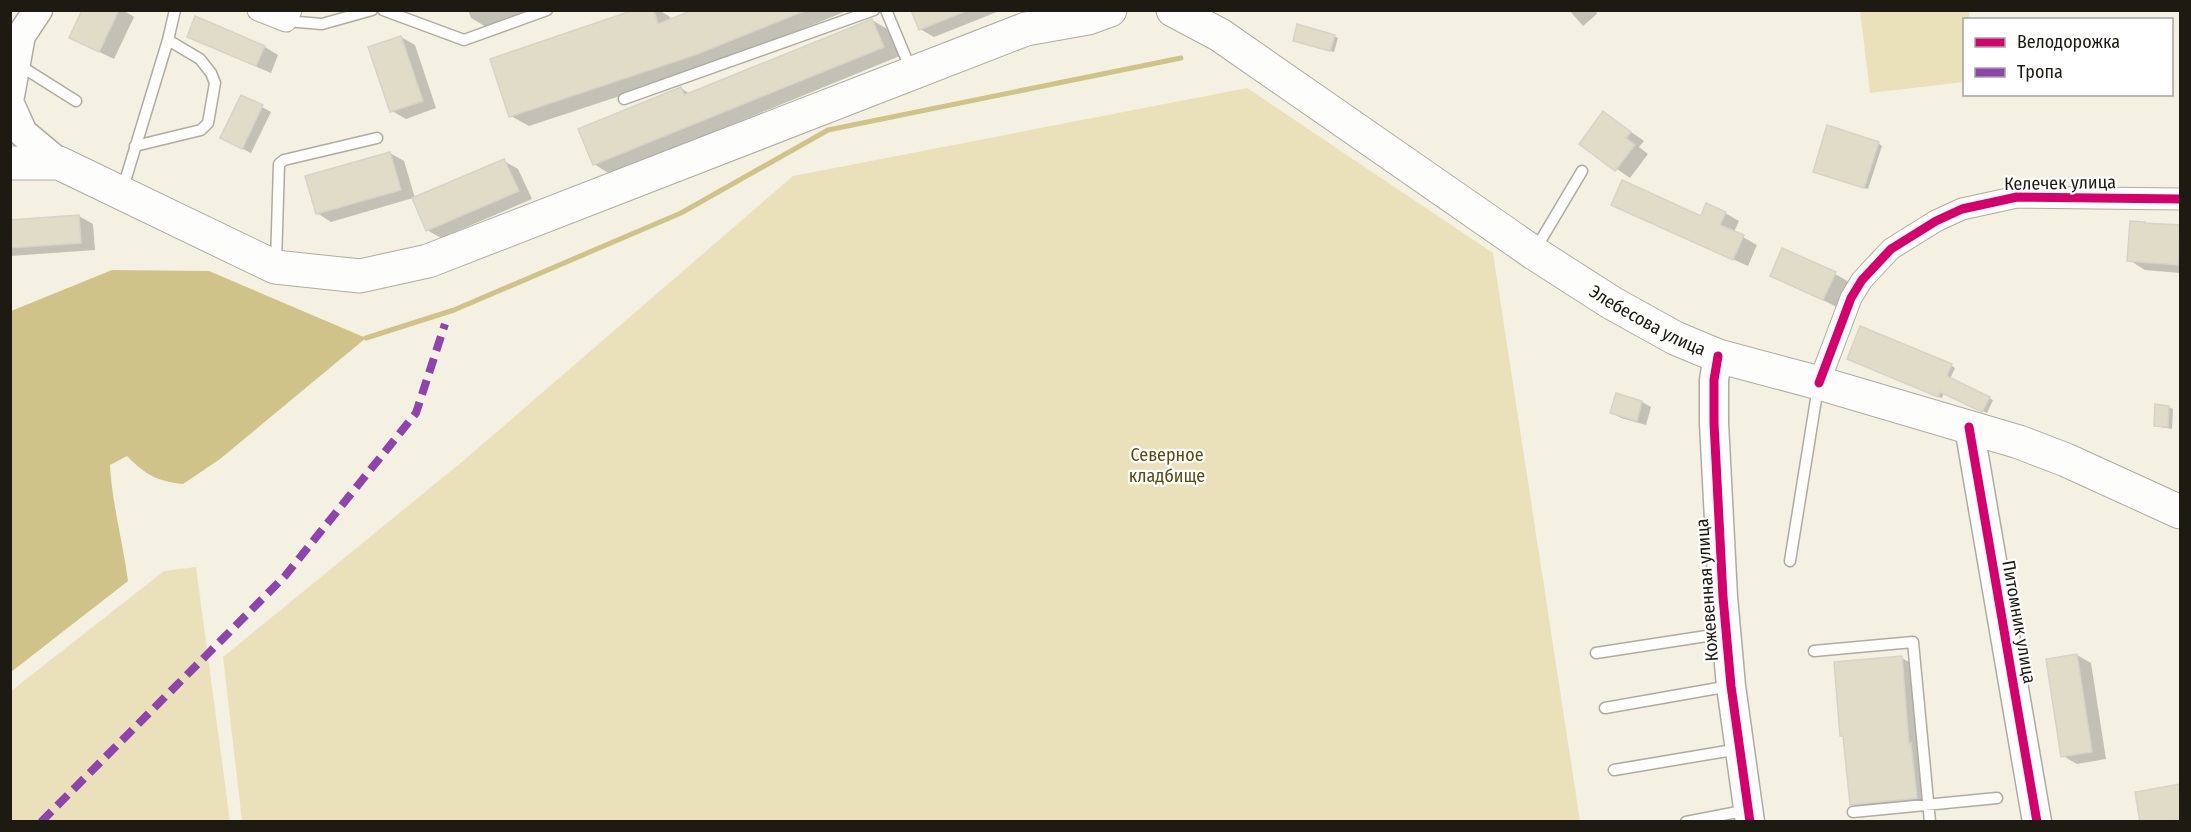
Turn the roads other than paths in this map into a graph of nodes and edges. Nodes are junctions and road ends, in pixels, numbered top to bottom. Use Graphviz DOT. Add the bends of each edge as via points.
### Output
graph roads {
  1 [pos="38,10"];
  2 [pos="175,10"];
  3 [pos="258,10"];
  4 [pos="372,10"];
  5 [pos="383,10"];
  6 [pos="547,10"];
  7 [pos="874,10"];
  8 [pos="886,10"];
  9 [pos="1110,10"];
  10 [pos="1173,10"];
  11 [pos="288,16"];
  12 [pos="168,40"];
  13 [pos="16,49"];
  14 [pos="913,73"];
  15 [pos="10,96"];
  16 [pos="624,99"];
  17 [pos="76,101"];
  18 [pos="10,104"];
  19 [pos="377,138"];
  20 [pos="135,146"];
  21 [pos="10,163"];
  22 [pos="59,164"];
  23 [pos="1582,171"];
  24 [pos="121,194"];
  25 [pos="2181,200"];
  26 [pos="1534,253"];
  27 [pos="275,267"];
  28 [pos="1718,356"];
  29 [pos="1819,383"];
  30 [pos="1969,427"];
  31 [pos="2181,512"];
  32 [pos="1790,561"];
  33 [pos="1726,633"];
  34 [pos="1814,651"];
  35 [pos="1596,653"];
  36 [pos="1731,686"];
  37 [pos="1605,708"];
  38 [pos="1739,749"];
  39 [pos="1614,770"];
  40 [pos="1997,798"];
  41 [pos="1929,805"];
  42 [pos="1853,812"];
  43 [pos="1749,816"];
  44 [pos="1686,822"];
  45 [pos="1930,822"];
  46 [pos="2037,822"];
  1 -- 13 [label="street"];
  2 -- 12 [label="lane"];
  3 -- 11 [label="street"];
  4 -- 11 [label="lane" via="322,24"];
  5 -- 6 [label="lane" via="464,40"];
  7 -- 16 [label="lane"];
  8 -- 14 [label="lane"];
  9 -- 14 [label="main road" via="1026,30"];
  10 -- 26 [label="main road, Элебесова улица" via="1220,34"];
  12 -- 20 [label="lane"];
  12 -- 20 [label="lane" via="200,59 211,73 215,83 208,123 201,130"];
  13 -- 15 [label="street"];
  13 -- 17 [label="lane"];
  14 -- 27 [label="main road" via="428,261 360,276"];
  18 -- 22 [label="street" via="23,133"];
  19 -- 27 [label="lane" via="279,164"];
  20 -- 24 [label="lane"];
  21 -- 22 [label="main road"];
  22 -- 24 [label="main road"];
  23 -- 26 [label="lane"];
  24 -- 27 [label="main road"];
  25 -- 29 [label="street, Келечек улица" via="2017,197 1962,209 1936,221 1891,249 1862,280 1851,298"];
  26 -- 28 [label="main road, Элебесова улица" via="1647,324"];
  28 -- 29 [label="main road, Элебесова улица"];
  28 -- 33 [label="street, Кожевенная улица" via="1714,423"];
  29 -- 30 [label="main road, Элебесова улица"];
  29 -- 32 [label="lane"];
  30 -- 31 [label="main road, Элебесова улица" via="2066,460"];
  30 -- 46 [label="street, Питомник улица"];
  33 -- 35 [label="lane"];
  33 -- 36 [label="street, Кожевенная улица"];
  34 -- 41 [label="lane" via="1913,642"];
  36 -- 37 [label="lane"];
  36 -- 38 [label="street, Кожевенная улица"];
  38 -- 39 [label="lane"];
  38 -- 43 [label="street, Кожевенная улица"];
  40 -- 41 [label="lane"];
  41 -- 42 [label="lane"];
  41 -- 45 [label="lane"];
  43 -- 44 [label="lane"];
}
